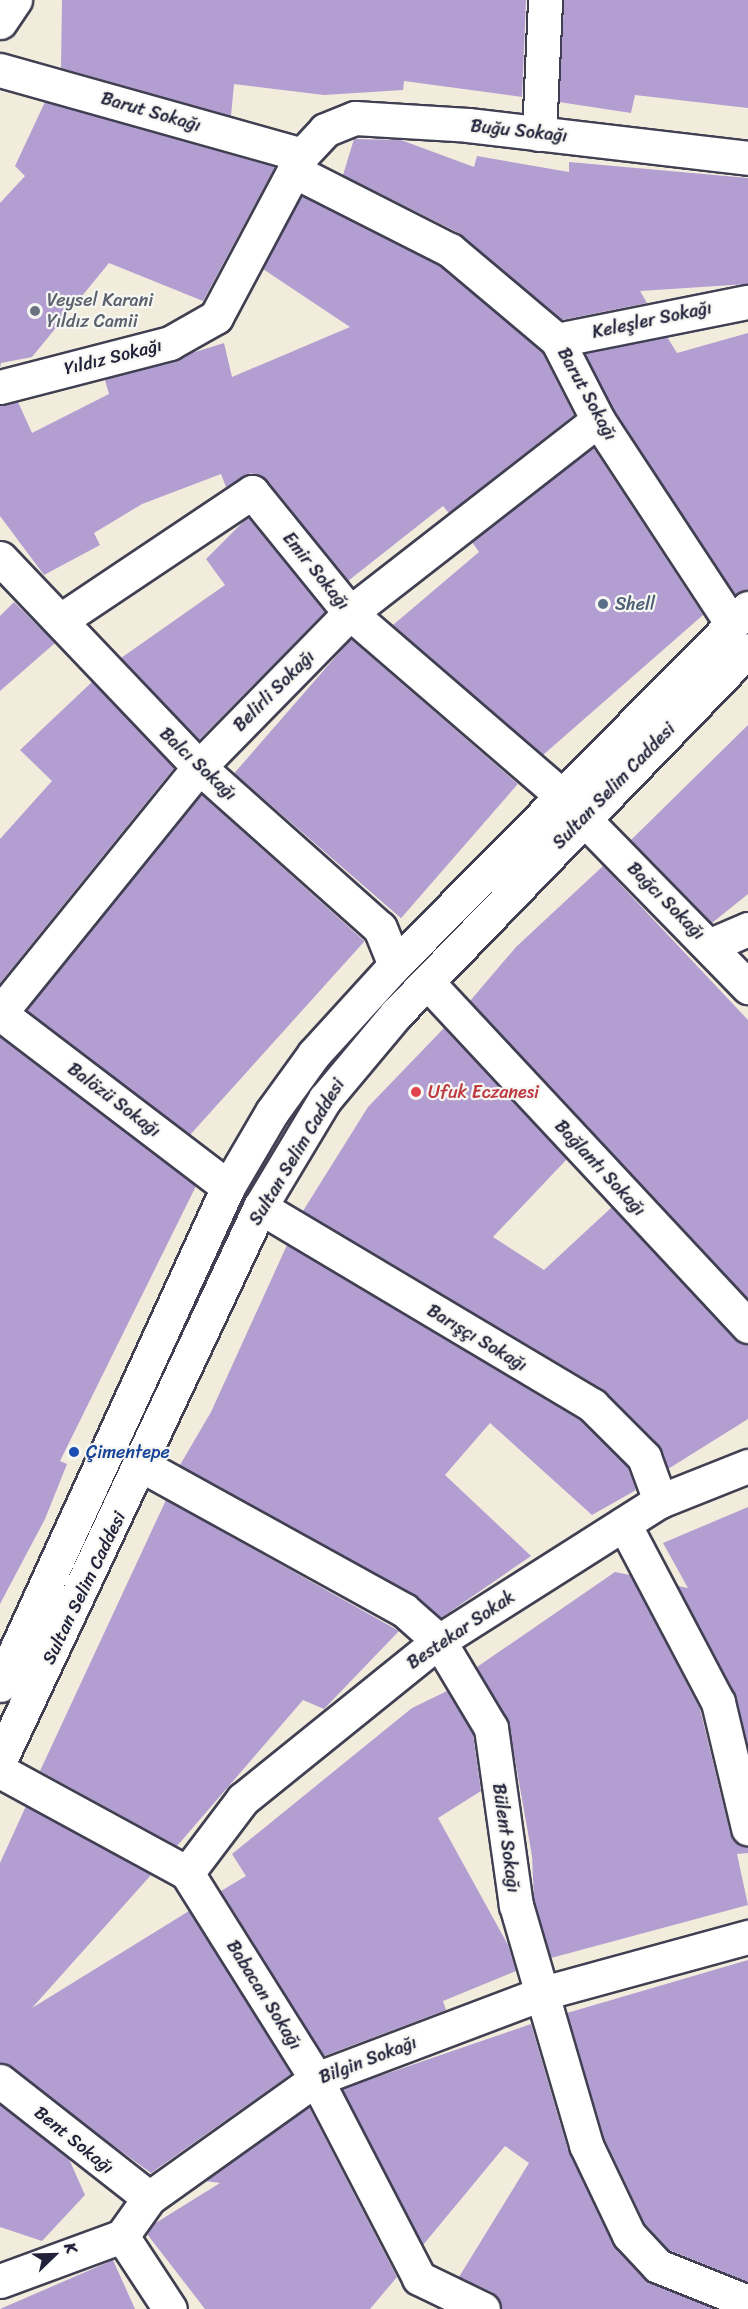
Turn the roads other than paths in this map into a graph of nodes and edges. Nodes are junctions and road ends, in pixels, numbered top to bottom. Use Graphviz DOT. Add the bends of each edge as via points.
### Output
graph roads {
  1 [pos="15,0"];
  2 [pos="545,0"];
  3 [pos="0,22"];
  4 [pos="0,70"];
  5 [pos="539,134"];
  6 [pos="748,158"];
  7 [pos="298,163"];
  8 [pos="748,302"];
  9 [pos="557,340"];
  10 [pos="0,387"];
  11 [pos="598,420"];
  12 [pos="6,579"];
  13 [pos="350,613"];
  14 [pos="61,620"];
  15 [pos="742,624"];
  16 [pos="748,650"];
  17 [pos="199,767"];
  18 [pos="571,806"];
  19 [pos="748,929"];
  20 [pos="711,945"];
  21 [pos="395,965"];
  22 [pos="428,983"];
  23 [pos="748,987"];
  24 [pos="0,1013"];
  25 [pos="228,1187"];
  26 [pos="260,1207"];
  27 [pos="748,1326"];
  28 [pos="104,1460"];
  29 [pos="748,1466"];
  30 [pos="143,1467"];
  31 [pos="660,1501"];
  32 [pos="624,1524"];
  33 [pos="439,1641"];
  34 [pos="0,1685"];
  35 [pos="0,1760"];
  36 [pos="0,1771"];
  37 [pos="747,1820"];
  38 [pos="187,1873"];
  39 [pos="748,1937"];
  40 [pos="543,1993"];
  41 [pos="316,2079"];
  42 [pos="0,2081"];
  43 [pos="149,2198"];
  44 [pos="122,2236"];
  45 [pos="0,2280"];
  46 [pos="748,2302"];
  47 [pos="170,2309"];
  48 [pos="483,2309"];
  1 -- 3 [label="street"];
  2 -- 5 [label="street"];
  4 -- 7 [label="street, Barut Sokağı"];
  5 -- 6 [label="street, Buğu Sokağı"];
  5 -- 7 [label="street, Buğu Sokağı" via="355,118 325,130"];
  7 -- 9 [label="street, Barut Sokağı" via="450,250"];
  7 -- 10 [label="street, Yıldız Sokağı" via="216,317 170,343"];
  8 -- 9 [label="street, Keleşler Sokağı"];
  9 -- 11 [label="street, Barut Sokağı"];
  11 -- 13 [label="street, Belirli Sokağı"];
  11 -- 15 [label="street, Barut Sokağı"];
  12 -- 14 [label="street, Balcı Sokağı"];
  13 -- 14 [label="street, Emir Sokağı" via="252,492"];
  13 -- 17 [label="street, Belirli Sokağı"];
  13 -- 18 [label="street, Emir Sokağı"];
  14 -- 17 [label="street, Balcı Sokağı"];
  15 -- 18 [label="street, Sultan Selim Caddesi"];
  16 -- 18 [label="street, Sultan Selim Caddesi"];
  17 -- 21 [label="street, Balcı Sokağı" via="380,928"];
  17 -- 24 [label="street, Belirli Sokağı"];
  18 -- 20 [label="street, Bağcı Sokağı"];
  18 -- 21 [label="street, Sultan Selim Caddesi"];
  18 -- 22 [label="street, Sultan Selim Caddesi"];
  19 -- 20 [label="street"];
  20 -- 23 [label="street, Bağcı Sokağı"];
  21 -- 22 [label="street, Bağlantı Sokağı"];
  21 -- 25 [label="street, Sultan Selim Caddesi" via="314,1054"];
  22 -- 26 [label="street, Sultan Selim Caddesi" via="325,1099"];
  22 -- 27 [label="street, Bağlantı Sokağı"];
  24 -- 25 [label="street, Balözü Sokağı"];
  25 -- 26 [label="street, Balözü Sokağı"];
  25 -- 28 [label="street, Sultan Selim Caddesi"];
  26 -- 30 [label="street, Sultan Selim Caddesi"];
  26 -- 31 [label="street, Barışçı Sokağı" via="592,1405 644,1457"];
  28 -- 30 [label="street, Bülent Sokağı"];
  28 -- 34 [label="street, Sultan Selim Caddesi"];
  29 -- 31 [label="street, Bestekar Sokak"];
  30 -- 33 [label="street, Bülent Sokağı" via="404,1610"];
  30 -- 35 [label="street, Sultan Selim Caddesi"];
  31 -- 32 [label="street, Bestekar Sokak"];
  32 -- 33 [label="street, Bestekar Sokak"];
  32 -- 37 [label="street" via="718,1702"];
  33 -- 38 [label="street, Bestekar Sokak" via="243,1799"];
  33 -- 40 [label="street, Bülent Sokağı" via="491,1728 516,1905"];
  36 -- 38 [label="street, Babacan Sokağı"];
  38 -- 41 [label="street, Babacan Sokağı"];
  39 -- 40 [label="street, Bilgin Sokağı"];
  40 -- 41 [label="street, Bilgin Sokağı"];
  40 -- 46 [label="street, Bülent Sokağı" via="586,2145 629,2235 658,2266"];
  41 -- 43 [label="street, Bilgin Sokağı"];
  41 -- 48 [label="street, Babacan Sokağı" via="419,2278"];
  42 -- 43 [label="street, Bent Sokağı"];
  43 -- 44 [label="street, Bilgin Sokağı"];
  44 -- 45 [label="street"];
  44 -- 47 [label="street"];
}
